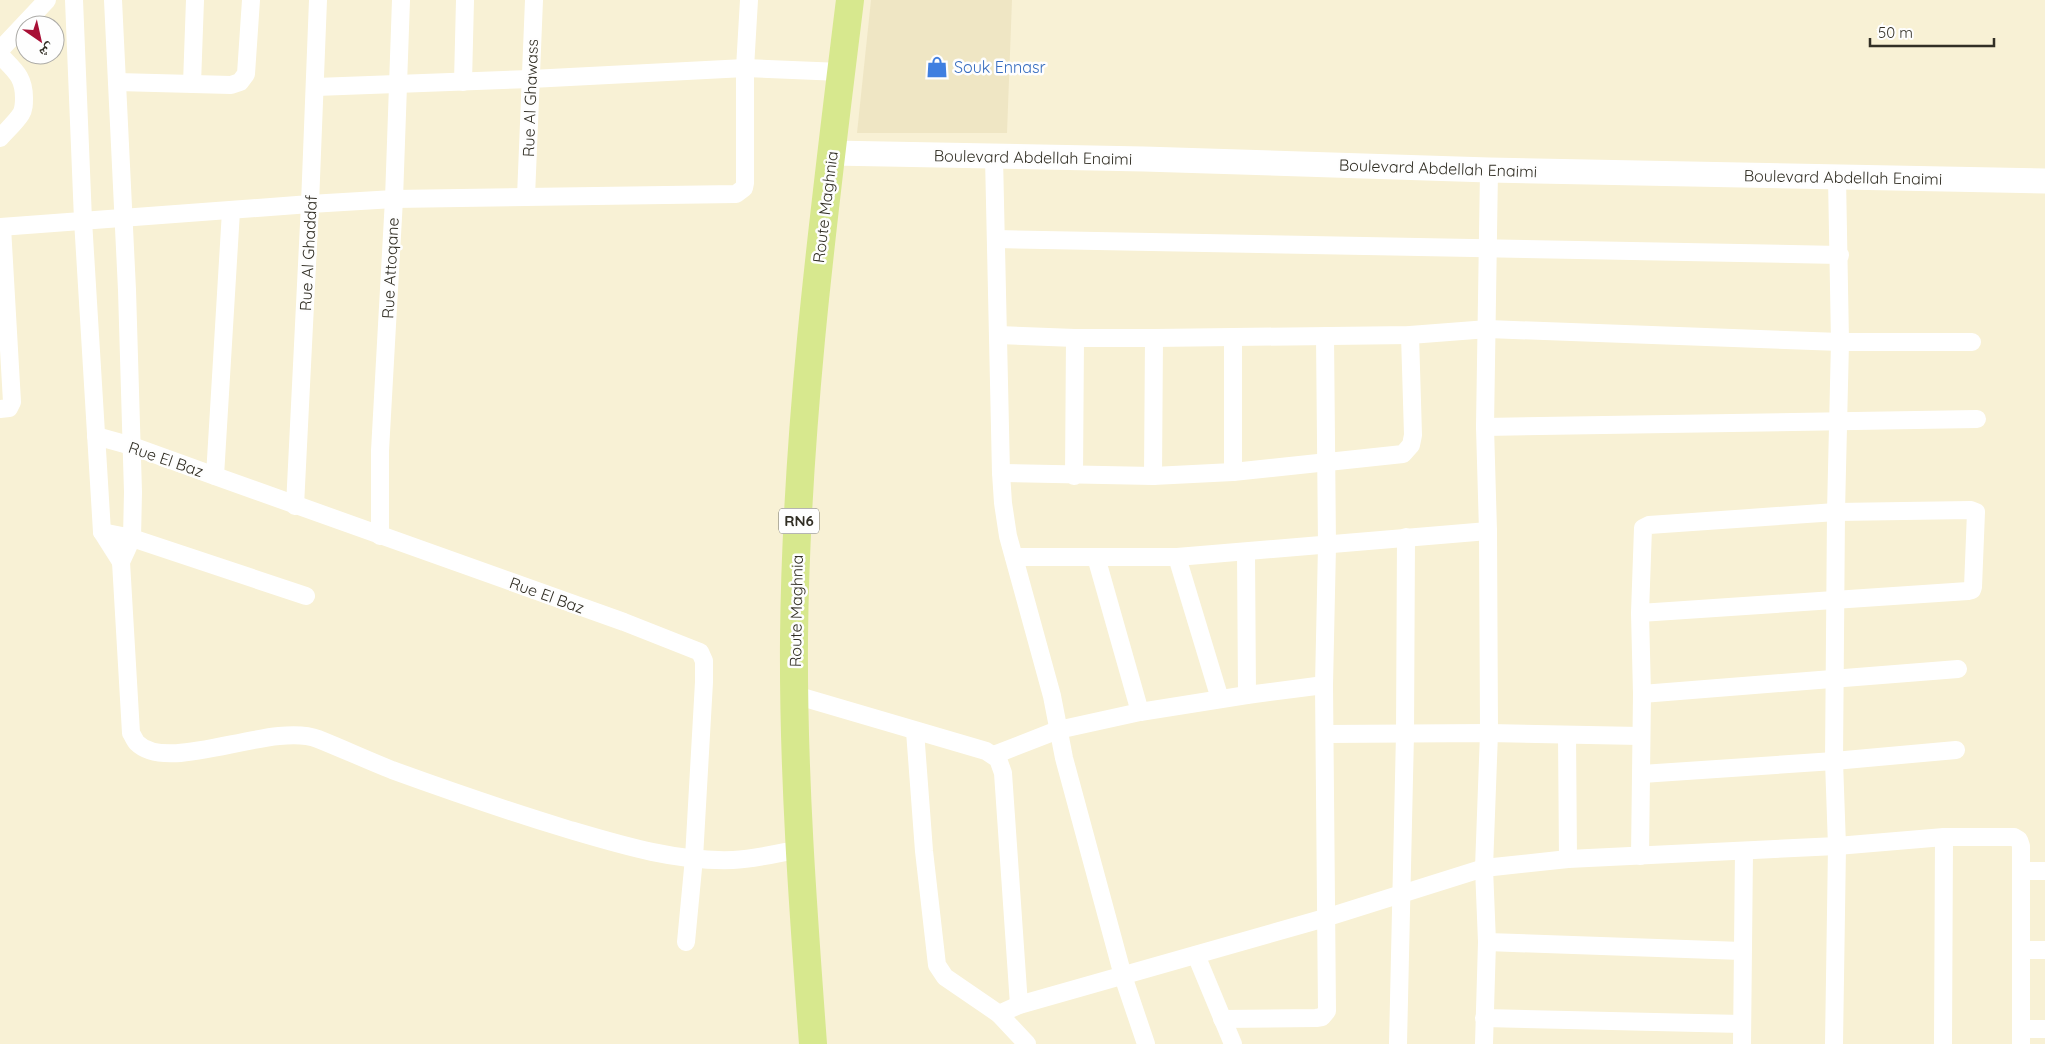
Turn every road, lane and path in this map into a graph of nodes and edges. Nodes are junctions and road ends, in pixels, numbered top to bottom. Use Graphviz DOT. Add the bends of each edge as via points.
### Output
graph roads {
  1 [pos="47,0"];
  2 [pos="74,0"];
  3 [pos="113,0"];
  4 [pos="195,0"];
  5 [pos="251,0"];
  6 [pos="318,0"];
  7 [pos="400,0"];
  8 [pos="465,0"];
  9 [pos="534,0"];
  10 [pos="749,0"];
  11 [pos="850,0"];
  12 [pos="0,50"];
  13 [pos="0,55"];
  14 [pos="745,68"];
  15 [pos="841,72"];
  16 [pos="531,80"];
  17 [pos="117,82"];
  18 [pos="463,82"];
  19 [pos="192,84"];
  20 [pos="398,84"];
  21 [pos="316,87"];
  22 [pos="0,138"];
  23 [pos="832,153"];
  24 [pos="994,157"];
  25 [pos="1489,170"];
  26 [pos="1837,177"];
  27 [pos="2045,181"];
  28 [pos="526,197"];
  29 [pos="394,199"];
  30 [pos="310,204"];
  31 [pos="231,211"];
  32 [pos="123,218"];
  33 [pos="83,220"];
  34 [pos="1,227"];
  35 [pos="996,239"];
  36 [pos="1486,246"];
  37 [pos="1840,254"];
  38 [pos="4,324"];
  39 [pos="1488,329"];
  40 [pos="998,335"];
  41 [pos="1410,335"];
  42 [pos="1233,336"];
  43 [pos="1325,336"];
  44 [pos="1075,338"];
  45 [pos="1154,338"];
  46 [pos="1840,342"];
  47 [pos="1972,342"];
  48 [pos="0,409"];
  49 [pos="1977,419"];
  50 [pos="1838,423"];
  51 [pos="1485,427"];
  52 [pos="96,436"];
  53 [pos="132,446"];
  54 [pos="1326,462"];
  55 [pos="1233,472"];
  56 [pos="1001,473"];
  57 [pos="215,476"];
  58 [pos="1074,476"];
  59 [pos="1153,476"];
  60 [pos="295,506"];
  61 [pos="1836,512"];
  62 [pos="102,532"];
  63 [pos="1488,532"];
  64 [pos="380,536"];
  65 [pos="132,538"];
  66 [pos="1406,538"];
  67 [pos="1327,546"];
  68 [pos="1246,553"];
  69 [pos="1014,557"];
  70 [pos="1096,557"];
  71 [pos="1177,557"];
  72 [pos="121,562"];
  73 [pos="306,596"];
  74 [pos="1836,599"];
  75 [pos="1640,613"];
  76 [pos="1958,669"];
  77 [pos="1834,679"];
  78 [pos="1324,685"];
  79 [pos="1642,694"];
  80 [pos="795,695"];
  81 [pos="1247,695"];
  82 [pos="1220,699"];
  83 [pos="1140,712"];
  84 [pos="1058,730"];
  85 [pos="915,731"];
  86 [pos="1488,733"];
  87 [pos="1325,734"];
  88 [pos="1406,734"];
  89 [pos="1567,735"];
  90 [pos="1640,736"];
  91 [pos="1956,750"];
  92 [pos="994,755"];
  93 [pos="1834,761"];
  94 [pos="1642,774"];
  95 [pos="1944,836"];
  96 [pos="1837,846"];
  97 [pos="800,849"];
  98 [pos="1744,851"];
  99 [pos="1640,856"];
  100 [pos="694,858"];
  101 [pos="1568,859"];
  102 [pos="1484,868"];
  103 [pos="2022,871"];
  104 [pos="2045,872"];
  105 [pos="1401,892"];
  106 [pos="1325,918"];
  107 [pos="686,942"];
  108 [pos="1487,942"];
  109 [pos="2022,950"];
  110 [pos="2045,950"];
  111 [pos="1742,951"];
  112 [pos="1196,955"];
  113 [pos="1123,976"];
  114 [pos="1020,1006"];
  115 [pos="999,1014"];
  116 [pos="1484,1018"];
  117 [pos="1222,1019"];
  118 [pos="1742,1024"];
  119 [pos="2045,1029"];
  120 [pos="2021,1036"];
  121 [pos="813,1044"];
  122 [pos="1027,1044"];
  123 [pos="1146,1044"];
  124 [pos="1233,1044"];
  125 [pos="1398,1044"];
  126 [pos="1484,1044"];
  127 [pos="1742,1044"];
  128 [pos="1834,1044"];
  129 [pos="1942,1044"];
  1 -- 12 [label="street"];
  2 -- 33 [label="street"];
  3 -- 17 [label="street"];
  4 -- 19 [label="street"];
  5 -- 19 [label="street" via="246,74 240,82 231,85"];
  6 -- 21 [label="street, Rue Al Ghaddaf"];
  7 -- 20 [label="street, Rue Attoqane"];
  8 -- 18 [label="street"];
  9 -- 16 [label="street, Rue Al Ghawass"];
  10 -- 14 [label="street"];
  11 -- 15 [label="main road, Route Maghnia / RN6"];
  13 -- 22 [label="street" via="18,74 24,91 24,108"];
  14 -- 15 [label="street"];
  14 -- 16 [label="street"];
  14 -- 28 [label="street" via="745,183 741,192 731,195"];
  15 -- 23 [label="main road, Route Maghnia / RN6"];
  16 -- 18 [label="street"];
  16 -- 28 [label="street, Rue Al Ghawass"];
  17 -- 19 [label="street"];
  17 -- 32 [label="street"];
  18 -- 20 [label="street"];
  20 -- 21 [label="street"];
  20 -- 29 [label="street, Rue Attoqane"];
  21 -- 30 [label="street, Rue Al Ghaddaf"];
  23 -- 24 [label="street, Boulevard Abdellah Enaimi"];
  23 -- 80 [label="main road, Route Maghnia / RN6" via="802,446"];
  24 -- 25 [label="street, Boulevard Abdellah Enaimi"];
  24 -- 35 [label="street"];
  25 -- 26 [label="street, Boulevard Abdellah Enaimi"];
  25 -- 36 [label="street"];
  26 -- 27 [label="street, Boulevard Abdellah Enaimi"];
  26 -- 37 [label="street"];
  28 -- 29 [label="street"];
  29 -- 30 [label="street"];
  29 -- 64 [label="street, Rue Attoqane" via="380,451"];
  30 -- 31 [label="street"];
  30 -- 60 [label="street, Rue Al Ghaddaf"];
  31 -- 32 [label="street"];
  31 -- 57 [label="street"];
  32 -- 33 [label="street"];
  32 -- 53 [label="street"];
  33 -- 34 [label="street"];
  33 -- 52 [label="street"];
  34 -- 38 [label="street"];
  35 -- 36 [label="street"];
  35 -- 40 [label="street"];
  36 -- 37 [label="street"];
  36 -- 39 [label="street"];
  37 -- 46 [label="street"];
  38 -- 48 [label="street" via="12,402 9,408"];
  39 -- 41 [label="street"];
  39 -- 46 [label="street"];
  39 -- 51 [label="street"];
  40 -- 44 [label="street"];
  40 -- 56 [label="street"];
  41 -- 43 [label="street"];
  41 -- 54 [label="street" via="1411,445 1403,454"];
  42 -- 43 [label="street"];
  42 -- 45 [label="street"];
  42 -- 55 [label="street"];
  43 -- 54 [label="street"];
  44 -- 45 [label="street"];
  44 -- 58 [label="street"];
  45 -- 59 [label="street"];
  46 -- 47 [label="street"];
  46 -- 50 [label="street"];
  49 -- 50 [label="street"];
  50 -- 51 [label="street"];
  50 -- 61 [label="street"];
  51 -- 63 [label="street"];
  52 -- 53 [label="street, Rue El Baz"];
  52 -- 62 [label="street"];
  53 -- 57 [label="street, Rue El Baz"];
  53 -- 65 [label="street"];
  54 -- 55 [label="street"];
  54 -- 67 [label="street"];
  55 -- 59 [label="street"];
  56 -- 58 [label="street"];
  56 -- 69 [label="street" via="1003,503"];
  57 -- 60 [label="street, Rue El Baz"];
  58 -- 59 [label="street"];
  60 -- 64 [label="street, Rue El Baz"];
  61 -- 74 [label="street"];
  61 -- 74 [label="street" via="1971,510 1977,517 1972,590"];
  61 -- 75 [label="street" via="1643,528"];
  62 -- 65 [label="street"];
  62 -- 72 [label="street"];
  63 -- 66 [label="street"];
  63 -- 86 [label="street"];
  64 -- 100 [label="street, Rue El Baz" via="700,652 704,661 704,682"];
  65 -- 72 [label="street"];
  65 -- 73 [label="street"];
  66 -- 67 [label="street"];
  66 -- 88 [label="street"];
  67 -- 68 [label="street"];
  67 -- 78 [label="street"];
  68 -- 71 [label="street"];
  68 -- 81 [label="street"];
  69 -- 70 [label="street"];
  69 -- 84 [label="street" via="1052,696"];
  70 -- 71 [label="street"];
  70 -- 83 [label="street"];
  71 -- 82 [label="street"];
  72 -- 100 [label="street" via="131,733 137,743 146,748 176,753 195,752 273,736 294,734 312,737 390,769 521,815 634,849"];
  74 -- 75 [label="street"];
  74 -- 77 [label="street"];
  75 -- 79 [label="street"];
  76 -- 77 [label="street"];
  77 -- 79 [label="street"];
  77 -- 93 [label="street"];
  78 -- 81 [label="street"];
  78 -- 87 [label="street"];
  79 -- 90 [label="street"];
  80 -- 85 [label="street"];
  80 -- 97 [label="main road, Route Maghnia / RN6"];
  81 -- 82 [label="street"];
  82 -- 83 [label="street"];
  83 -- 84 [label="street"];
  84 -- 92 [label="street"];
  84 -- 113 [label="street"];
  85 -- 92 [label="street"];
  85 -- 115 [label="street" via="937,965 944,977"];
  86 -- 88 [label="street"];
  86 -- 89 [label="street"];
  86 -- 102 [label="street"];
  87 -- 88 [label="street"];
  87 -- 106 [label="street"];
  88 -- 105 [label="street"];
  89 -- 90 [label="street"];
  89 -- 101 [label="street"];
  90 -- 94 [label="street"];
  91 -- 93 [label="street"];
  92 -- 114 [label="street" via="1001,763 1003,773"];
  93 -- 94 [label="street"];
  93 -- 96 [label="street"];
  94 -- 99 [label="street"];
  95 -- 96 [label="street"];
  95 -- 103 [label="street" via="2014,837 2020,840"];
  95 -- 129 [label="street"];
  96 -- 98 [label="street"];
  96 -- 128 [label="street"];
  97 -- 100 [label="street" via="734,860"];
  97 -- 121 [label="main road, Route Maghnia / RN6"];
  98 -- 99 [label="street"];
  98 -- 111 [label="street"];
  99 -- 101 [label="street"];
  100 -- 107 [label="street"];
  101 -- 102 [label="street"];
  102 -- 105 [label="street"];
  102 -- 108 [label="street"];
  103 -- 104 [label="street"];
  103 -- 109 [label="street"];
  105 -- 106 [label="street"];
  105 -- 125 [label="street"];
  106 -- 112 [label="street"];
  106 -- 117 [label="street" via="1326,1015 1316,1018"];
  108 -- 111 [label="street"];
  108 -- 116 [label="street"];
  109 -- 110 [label="street"];
  109 -- 120 [label="street"];
  111 -- 118 [label="street"];
  112 -- 113 [label="street"];
  112 -- 117 [label="street"];
  113 -- 114 [label="street"];
  113 -- 123 [label="street"];
  114 -- 115 [label="street"];
  115 -- 122 [label="street"];
  116 -- 118 [label="street"];
  116 -- 126 [label="street"];
  117 -- 124 [label="street"];
  118 -- 127 [label="street"];
  119 -- 120 [label="street"];
}
